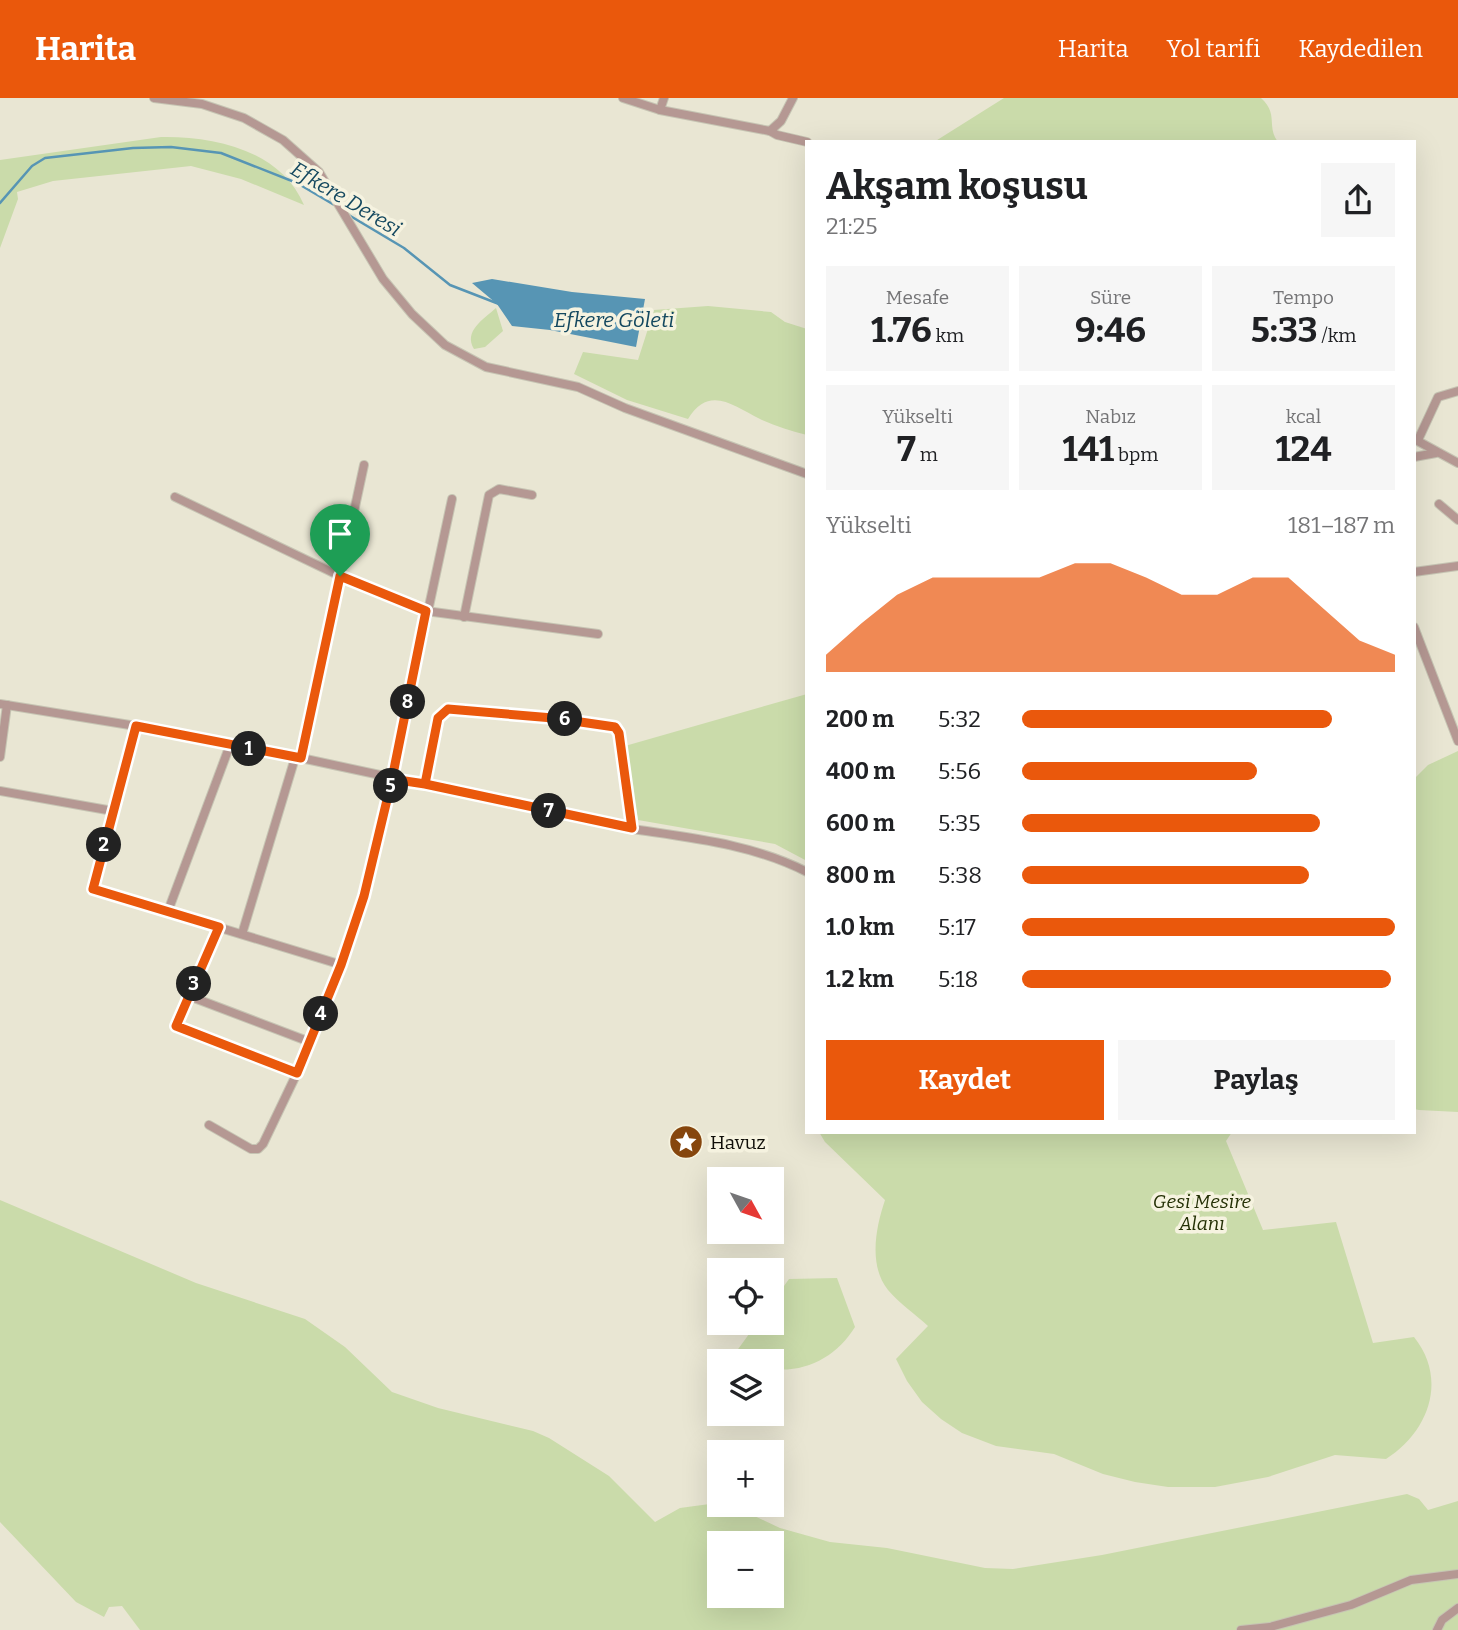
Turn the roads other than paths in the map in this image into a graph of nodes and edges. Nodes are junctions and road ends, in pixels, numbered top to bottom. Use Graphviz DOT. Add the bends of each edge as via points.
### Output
graph roads {
  1 [pos="153,98"];
  2 [pos="623,98"];
  3 [pos="664,98"];
  4 [pos="793,98"];
  5 [pos="660,110"];
  6 [pos="770,131"];
  7 [pos="805,142"];
  8 [pos="1458,391"];
  9 [pos="1416,439"];
  10 [pos="1436,453"];
  11 [pos="1416,457"];
  12 [pos="1458,463"];
  13 [pos="364,465"];
  14 [pos="805,473"];
  15 [pos="532,495"];
  16 [pos="174,497"];
  17 [pos="452,499"];
  18 [pos="1439,504"];
  19 [pos="1458,520"];
  20 [pos="1458,566"];
  21 [pos="1416,572"];
  22 [pos="340,576"];
  23 [pos="426,611"];
  24 [pos="464,617"];
  25 [pos="1416,632"];
  26 [pos="598,634"];
  27 [pos="4,704"];
  28 [pos="136,726"];
  29 [pos="1458,741"];
  30 [pos="230,745"];
  31 [pos="0,758"];
  32 [pos="298,758"];
  33 [pos="392,779"];
  34 [pos="425,784"];
  35 [pos="0,791"];
  36 [pos="114,811"];
  37 [pos="632,828"];
  38 [pos="805,871"];
  39 [pos="168,911"];
  40 [pos="219,927"];
  41 [pos="242,934"];
  42 [pos="341,965"];
  43 [pos="189,996"];
  44 [pos="310,1042"];
  45 [pos="297,1073"];
  46 [pos="209,1125"];
  47 [pos="1458,1574"];
  48 [pos="1458,1608"];
  49 [pos="1241,1630"];
  50 [pos="1437,1630"];
  1 -- 14 [label="street" via="202,104 283,139 319,172 383,279 445,345 486,367 578,387"];
  2 -- 5 [label="street"];
  3 -- 5 [label="street"];
  4 -- 6 [label="street"];
  5 -- 6 [label="street"];
  6 -- 7 [label="street"];
  8 -- 9 [label="street" via="1438,397"];
  9 -- 10 [label="street"];
  10 -- 11 [label="street"];
  10 -- 12 [label="street"];
  13 -- 22 [label="street"];
  15 -- 24 [label="street" via="499,489 489,495"];
  16 -- 22 [label="street"];
  17 -- 23 [label="street"];
  18 -- 19 [label="street"];
  20 -- 21 [label="street"];
  22 -- 23 [label="street"];
  22 -- 32 [label="street"];
  23 -- 24 [label="street"];
  23 -- 33 [label="street"];
  24 -- 26 [label="street"];
  25 -- 29 [label="street"];
  27 -- 28 [label="street"];
  27 -- 31 [label="street"];
  28 -- 30 [label="street"];
  28 -- 36 [label="street"];
  30 -- 32 [label="street"];
  30 -- 39 [label="street"];
  32 -- 33 [label="street"];
  32 -- 41 [label="street"];
  33 -- 34 [label="street"];
  33 -- 42 [label="street" via="364,896"];
  34 -- 37 [label="street"];
  34 -- 37 [label="street" via="438,718 448,709 612,726 619,733"];
  35 -- 36 [label="street"];
  36 -- 39 [label="street" via="93,889"];
  37 -- 38 [label="street" via="746,848"];
  39 -- 40 [label="street"];
  40 -- 41 [label="street"];
  40 -- 43 [label="street"];
  41 -- 42 [label="street"];
  42 -- 44 [label="street"];
  43 -- 44 [label="street"];
  43 -- 45 [label="street" via="176,1026"];
  44 -- 45 [label="street"];
  45 -- 46 [label="street" via="258,1149"];
  47 -- 49 [label="street" via="1411,1580 1351,1605"];
  48 -- 50 [label="street" via="1442,1619"];
}
